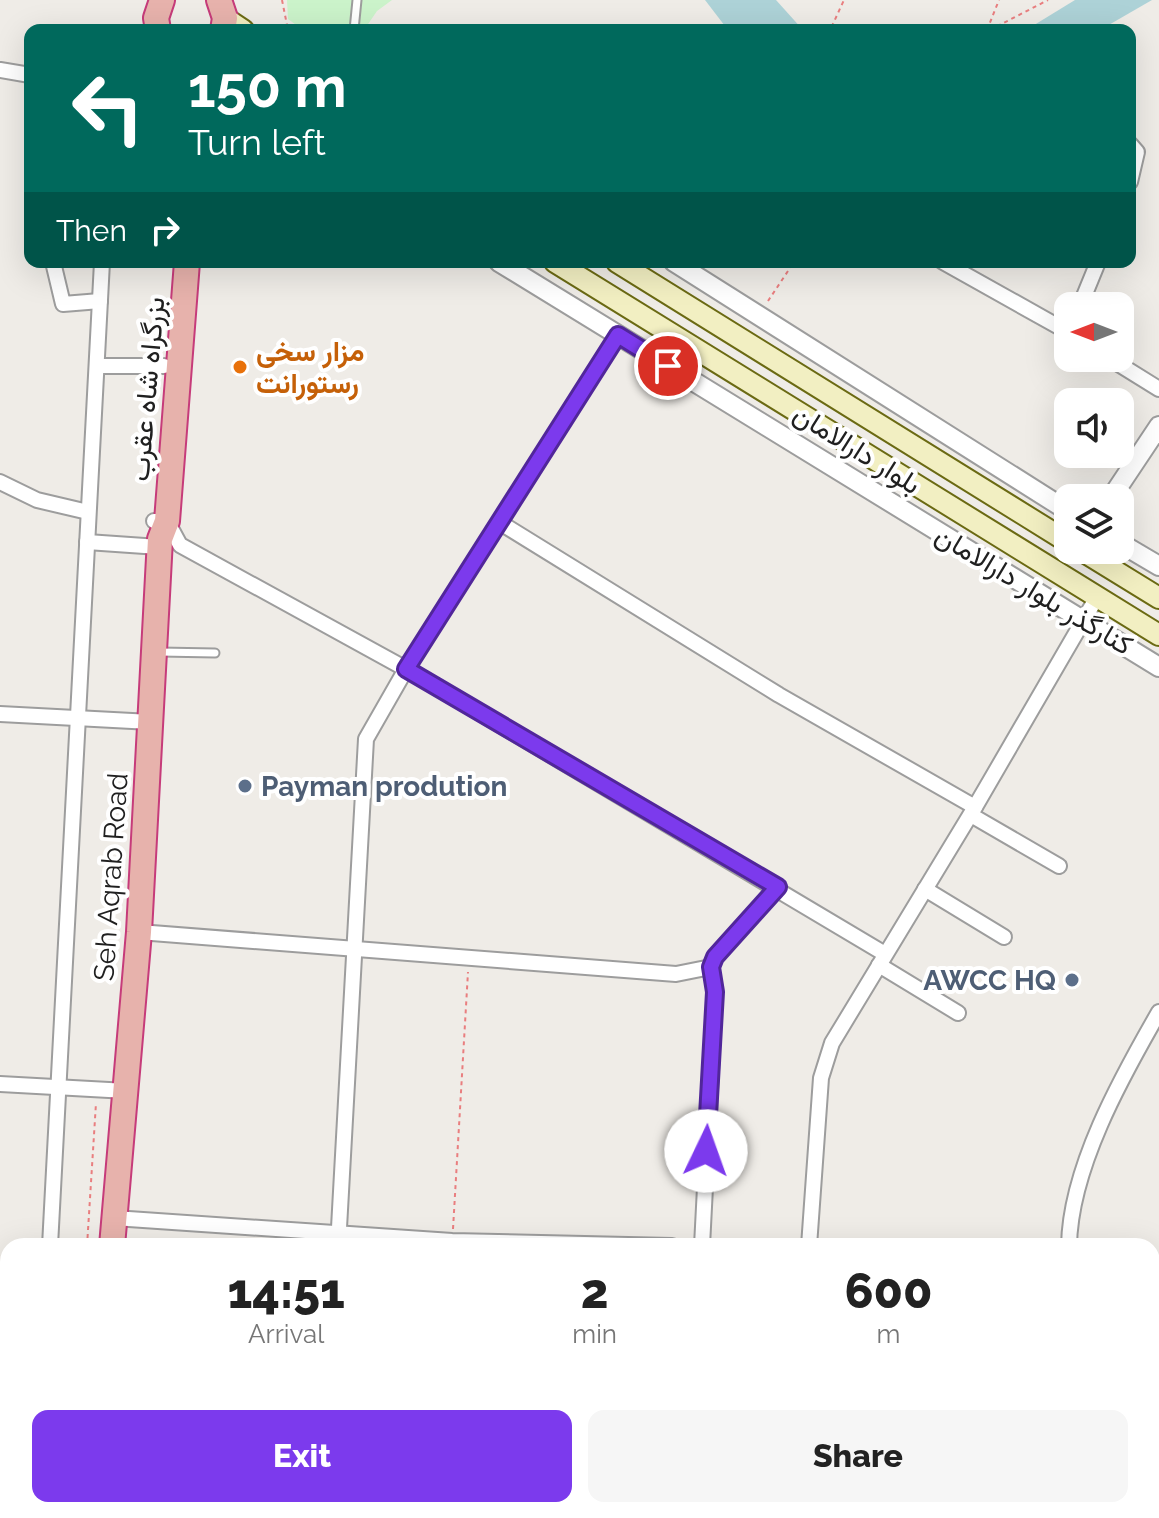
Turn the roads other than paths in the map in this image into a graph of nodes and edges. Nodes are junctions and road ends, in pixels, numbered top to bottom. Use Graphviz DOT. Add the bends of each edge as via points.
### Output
graph roads {
  1 [pos="162,0"];
  2 [pos="357,0"];
  3 [pos="157,24"];
  4 [pos="355,24"];
  5 [pos="0,70"];
  6 [pos="24,74"];
  7 [pos="54,268"];
  8 [pos="102,268"];
  9 [pos="171,268"];
  10 [pos="186,268"];
  11 [pos="509,268"];
  12 [pos="565,268"];
  13 [pos="627,268"];
  14 [pos="683,268"];
  15 [pos="954,268"];
  16 [pos="1096,268"];
  17 [pos="1086,292"];
  18 [pos="100,301"];
  19 [pos="1054,324"];
  20 [pos="618,335"];
  21 [pos="97,366"];
  22 [pos="164,366"];
  23 [pos="1132,372"];
  24 [pos="1159,389"];
  25 [pos="1159,426"];
  26 [pos="0,482"];
  27 [pos="1120,484"];
  28 [pos="1054,502"];
  29 [pos="88,512"];
  30 [pos="499,522"];
  31 [pos="160,532"];
  32 [pos="1054,533"];
  33 [pos="87,542"];
  34 [pos="1134,551"];
  35 [pos="1104,564"];
  36 [pos="1159,566"];
  37 [pos="1097,597"];
  38 [pos="1159,598"];
  39 [pos="1083,621"];
  40 [pos="1159,635"];
  41 [pos="154,652"];
  42 [pos="215,653"];
  43 [pos="1159,667"];
  44 [pos="406,669"];
  45 [pos="0,714"];
  46 [pos="77,717"];
  47 [pos="151,722"];
  48 [pos="973,811"];
  49 [pos="1059,866"];
  50 [pos="778,887"];
  51 [pos="925,889"];
  52 [pos="139,932"];
  53 [pos="1004,937"];
  54 [pos="356,951"];
  55 [pos="882,960"];
  56 [pos="711,967"];
  57 [pos="1159,1012"];
  58 [pos="958,1013"];
  59 [pos="0,1084"];
  60 [pos="60,1088"];
  61 [pos="127,1091"];
  62 [pos="114,1218"];
  63 [pos="51,1238"];
  64 [pos="113,1238"];
  65 [pos="319,1238"];
  66 [pos="339,1238"];
  67 [pos="702,1238"];
  68 [pos="810,1238"];
  69 [pos="1069,1238"];
  1 -- 3 [label="highway"];
  2 -- 4 [label="lane"];
  5 -- 6 [label="street"];
  7 -- 18 [label="street" via="63,304"];
  8 -- 18 [label="street"];
  9 -- 22 [label="highway, Seh Aqrab Road"];
  10 -- 31 [label="highway, بزرگراه شاه عقرب"];
  11 -- 20 [label="street, کنارگذر بلوار دارالامان"];
  12 -- 37 [label="main road, بلوار دارالامان"];
  13 -- 32 [label="main road, بلوار دارالامان"];
  14 -- 28 [label="street"];
  15 -- 19 [label="street"];
  16 -- 17 [label="street"];
  18 -- 21 [label="street"];
  20 -- 30 [label="street"];
  20 -- 39 [label="street, کنارگذر بلوار دارالامان"];
  21 -- 22 [label="street"];
  21 -- 29 [label="street"];
  22 -- 31 [label="highway, Seh Aqrab Road"];
  23 -- 24 [label="street"];
  25 -- 27 [label="street"];
  26 -- 29 [label="street" via="37,500"];
  29 -- 33 [label="street"];
  30 -- 44 [label="street"];
  30 -- 48 [label="street"];
  31 -- 33 [label="street"];
  31 -- 41 [label="highway, Seh Aqrab Road"];
  31 -- 44 [label="street"];
  33 -- 46 [label="street"];
  34 -- 36 [label="street"];
  35 -- 38 [label="main road"];
  37 -- 39 [label="street"];
  37 -- 40 [label="main road, بلوار دارالامان"];
  39 -- 43 [label="street, کنارگذر بلوار دارالامان"];
  39 -- 48 [label="street"];
  41 -- 42 [label="lane"];
  41 -- 47 [label="highway, Seh Aqrab Road"];
  44 -- 50 [label="street"];
  44 -- 54 [label="street" via="366,739"];
  45 -- 46 [label="street"];
  46 -- 47 [label="street"];
  46 -- 60 [label="street"];
  47 -- 52 [label="highway, Seh Aqrab Road"];
  48 -- 49 [label="street"];
  48 -- 51 [label="street"];
  50 -- 55 [label="street"];
  50 -- 56 [label="street"];
  51 -- 53 [label="street"];
  51 -- 55 [label="street"];
  52 -- 54 [label="street"];
  52 -- 61 [label="highway, Seh Aqrab Road"];
  54 -- 56 [label="street" via="676,974"];
  54 -- 66 [label="street"];
  55 -- 58 [label="street"];
  55 -- 68 [label="street" via="832,1043 821,1078"];
  56 -- 67 [label="street" via="715,992"];
  57 -- 69 [label="street" via="1110,1097 1069,1219"];
  59 -- 60 [label="street"];
  60 -- 61 [label="street"];
  60 -- 63 [label="street"];
  61 -- 62 [label="highway, Seh Aqrab Road"];
  62 -- 64 [label="highway, Seh Aqrab Road"];
  62 -- 65 [label="street"];
}
